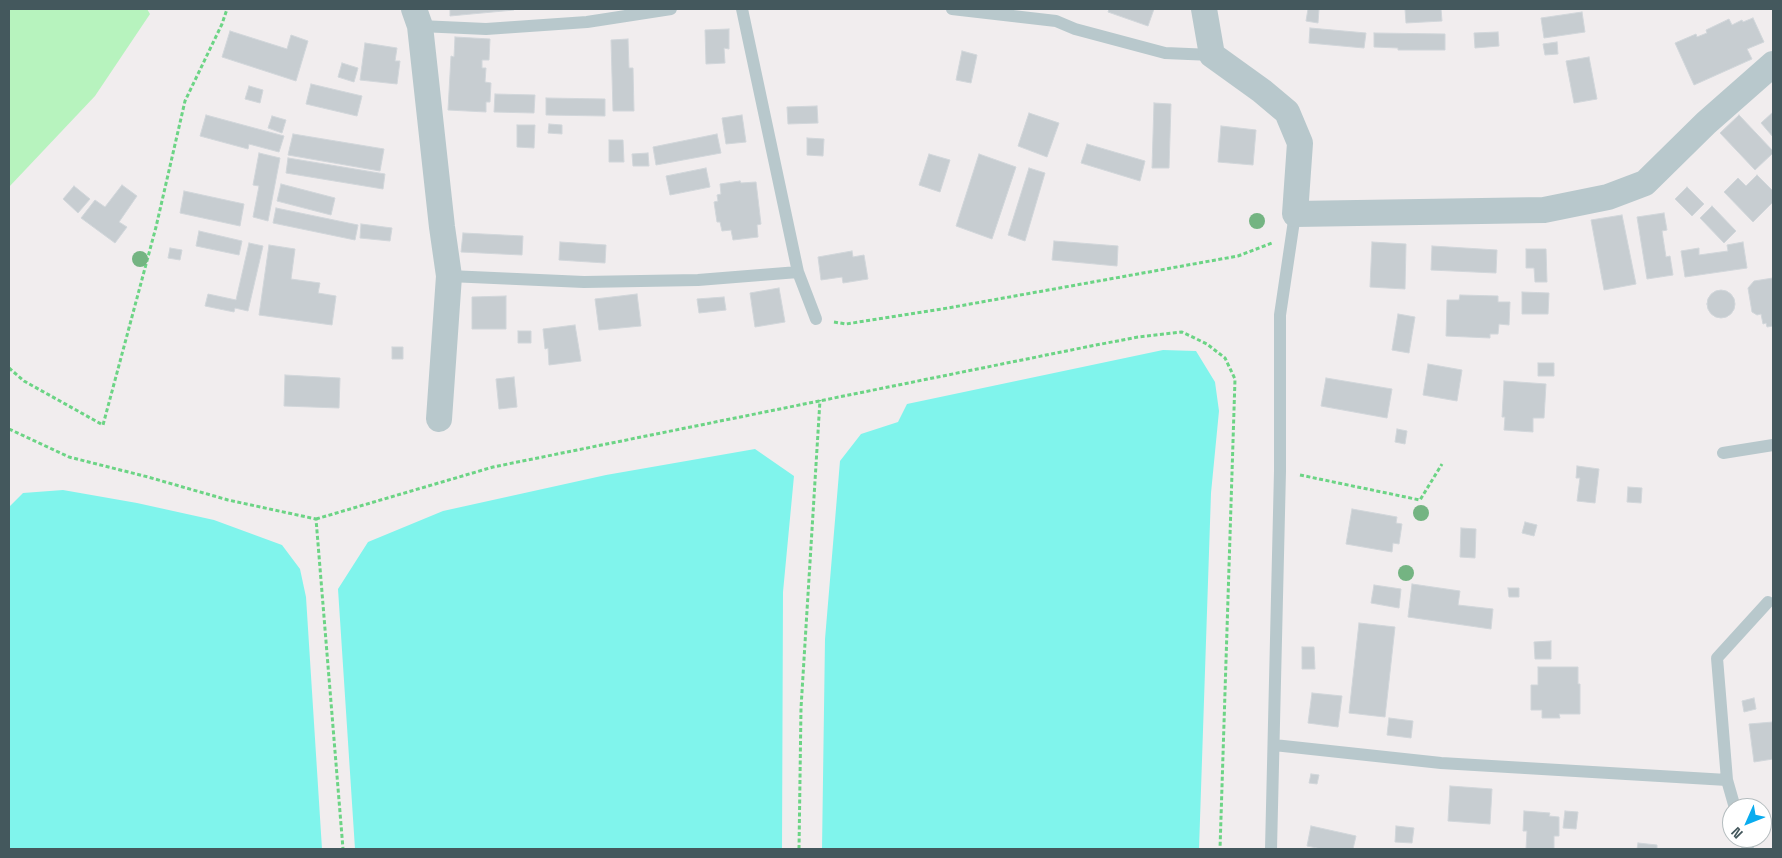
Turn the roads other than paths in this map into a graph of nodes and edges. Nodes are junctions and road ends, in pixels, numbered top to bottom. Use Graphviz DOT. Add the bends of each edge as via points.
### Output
graph roads {
  1 [pos="671,9"];
  2 [pos="742,9"];
  3 [pos="952,9"];
  4 [pos="1204,9"];
  5 [pos="417,18"];
  6 [pos="1212,55"];
  7 [pos="1773,64"];
  8 [pos="1294,222"];
  9 [pos="798,272"];
  10 [pos="449,276"];
  11 [pos="816,319"];
  12 [pos="439,419"];
  13 [pos="1773,445"];
  14 [pos="1722,453"];
  15 [pos="1768,602"];
  16 [pos="1274,745"];
  17 [pos="1727,780"];
  18 [pos="1733,798"];
  19 [pos="1270,849"];
  1 -- 5 [label="lane" via="588,22 486,29"];
  2 -- 9 [label="lane"];
  3 -- 6 [label="lane" via="1056,22 1165,53"];
  4 -- 6 [label="street"];
  5 -- 10 [label="street"];
  6 -- 8 [label="street" via="1286,112 1300,143"];
  7 -- 8 [label="street" via="1645,183 1608,197 1544,210"];
  8 -- 16 [label="lane" via="1280,315"];
  9 -- 10 [label="lane" via="698,280 584,282"];
  9 -- 11 [label="lane"];
  10 -- 12 [label="street"];
  13 -- 14 [label="lane"];
  15 -- 17 [label="lane" via="1717,658"];
  16 -- 17 [label="lane" via="1441,763"];
  16 -- 19 [label="lane"];
  17 -- 18 [label="lane"];
}
